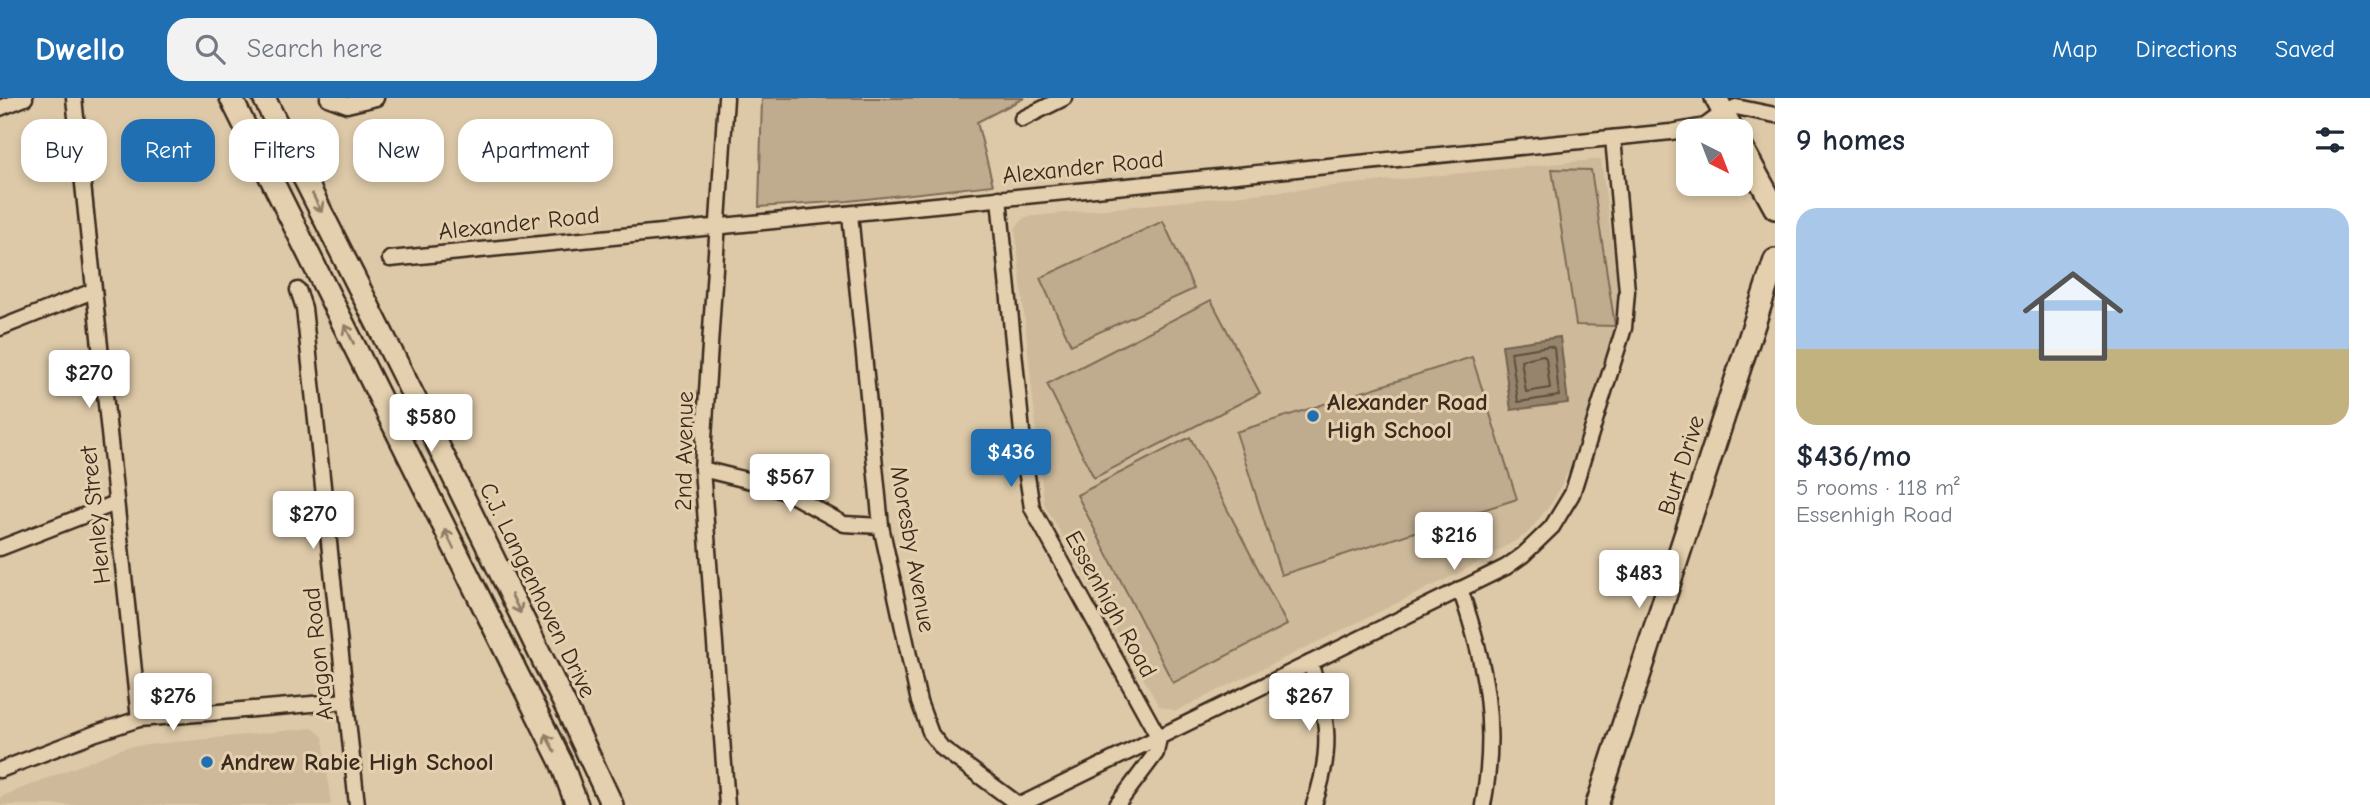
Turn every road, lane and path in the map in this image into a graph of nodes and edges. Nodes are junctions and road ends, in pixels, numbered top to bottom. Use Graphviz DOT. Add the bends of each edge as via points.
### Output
graph roads {
  1 [pos="25,98"];
  2 [pos="74,98"];
  3 [pos="231,98"];
  4 [pos="264,98"];
  5 [pos="328,98"];
  6 [pos="376,98"];
  7 [pos="726,98"];
  8 [pos="1064,98"];
  9 [pos="0,108"];
  10 [pos="1724,114"];
  11 [pos="1775,115"];
  12 [pos="1022,119"];
  13 [pos="1613,138"];
  14 [pos="1754,170"];
  15 [pos="999,198"];
  16 [pos="1775,208"];
  17 [pos="850,214"];
  18 [pos="717,226"];
  19 [pos="390,259"];
  20 [pos="1775,260"];
  21 [pos="298,290"];
  22 [pos="93,291"];
  23 [pos="0,328"];
  24 [pos="702,469"];
  25 [pos="116,503"];
  26 [pos="881,526"];
  27 [pos="0,548"];
  28 [pos="1460,589"];
  29 [pos="1310,663"];
  30 [pos="346,701"];
  31 [pos="139,719"];
  32 [pos="1159,738"];
  33 [pos="0,770"];
  34 [pos="357,805"];
  35 [pos="577,805"];
  36 [pos="612,805"];
  37 [pos="727,805"];
  38 [pos="1019,805"];
  39 [pos="1117,805"];
  40 [pos="1314,805"];
  41 [pos="1483,805"];
  42 [pos="1597,805"];
  1 -- 9 [label="street"];
  2 -- 22 [label="street, Henley Street"];
  35 -- 3 [label="main road, one-way" via="561,762"];
  4 -- 36 [label="main road, C.J. Langenhoven Drive, one-way"];
  5 -- 6 [label="street" via="347,105"];
  7 -- 18 [label="street, 2nd Avenue"];
  8 -- 12 [label="street"];
  10 -- 11 [label="street, Alexander Road" via="1736,107"];
  10 -- 13 [label="street, Alexander Road" via="1696,129"];
  13 -- 15 [label="street, Alexander Road"];
  13 -- 28 [label="street" via="1625,328 1572,494 1552,527 1523,555"];
  14 -- 16 [label="main road"];
  15 -- 17 [label="street, Alexander Road"];
  15 -- 32 [label="street, Essenhigh Road" via="1032,508"];
  17 -- 18 [label="street, Alexander Road"];
  17 -- 26 [label="street, Moresby Avenue"];
  18 -- 19 [label="street, Alexander Road"];
  18 -- 24 [label="street, 2nd Avenue"];
  20 -- 42 [label="main road, Burt Drive"];
  21 -- 30 [label="street, Aragon Road" via="304,308"];
  22 -- 23 [label="street"];
  22 -- 25 [label="street, Henley Street"];
  24 -- 26 [label="street" via="788,493 844,524"];
  24 -- 37 [label="street, 2nd Avenue"];
  25 -- 27 [label="street"];
  25 -- 31 [label="street, Henley Street"];
  26 -- 38 [label="street, Moresby Avenue" via="919,702 932,734 954,757"];
  28 -- 29 [label="street"];
  28 -- 41 [label="street" via="1488,696 1489,758"];
  29 -- 32 [label="street"];
  29 -- 40 [label="street" via="1327,722 1326,764"];
  30 -- 31 [label="street"];
  30 -- 34 [label="street, Aragon Road"];
  31 -- 33 [label="street"];
  32 -- 38 [label="street"];
  32 -- 39 [label="street" via="1156,753"];
}
